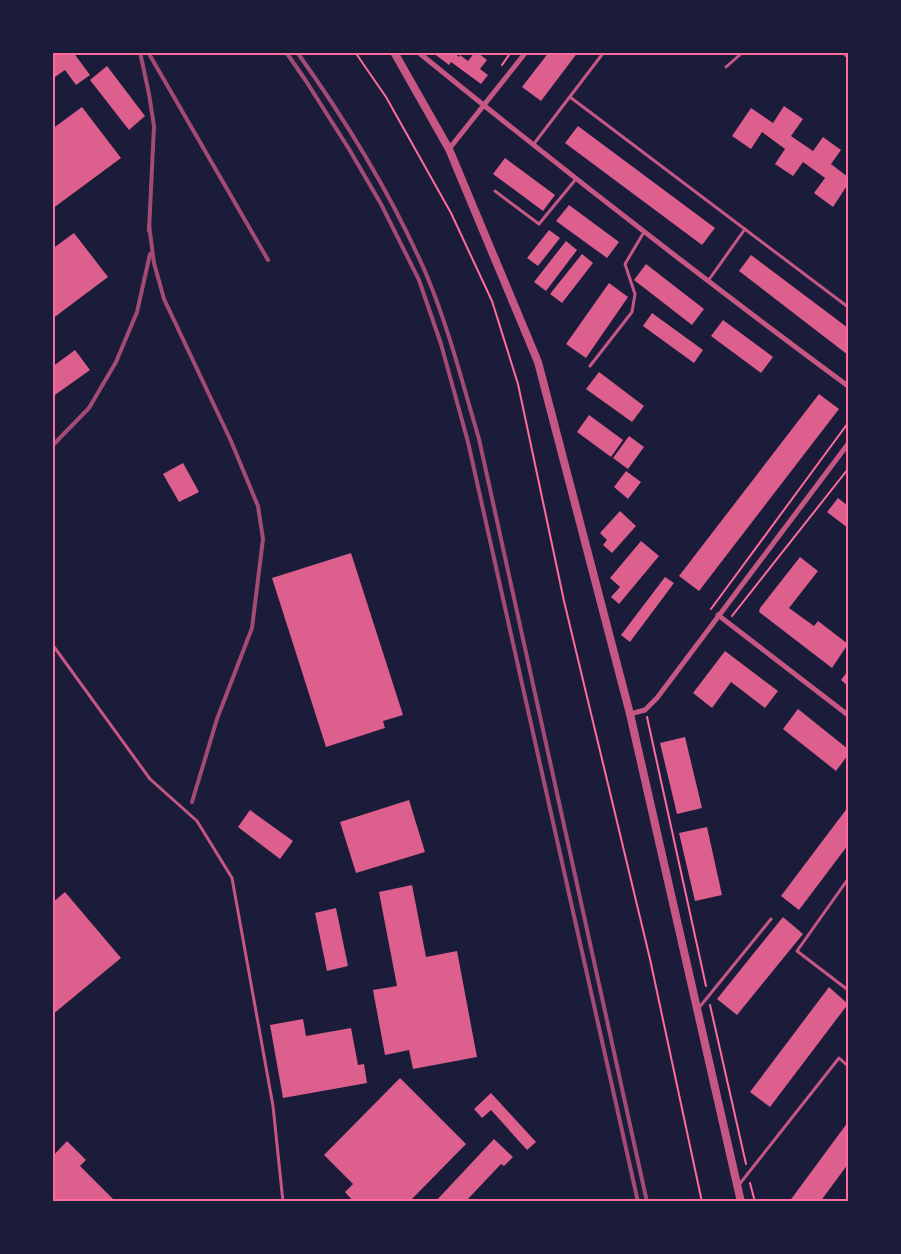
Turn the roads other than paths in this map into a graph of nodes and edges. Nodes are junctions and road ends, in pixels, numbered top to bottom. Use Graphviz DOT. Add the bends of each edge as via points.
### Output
graph roads {
  1 [pos="394,52"];
  2 [pos="418,52"];
  3 [pos="526,52"];
  4 [pos="604,52"];
  5 [pos="743,52"];
  6 [pos="726,67"];
  7 [pos="570,97"];
  8 [pos="483,105"];
  9 [pos="533,145"];
  10 [pos="450,149"];
  11 [pos="576,179"];
  12 [pos="495,190"];
  13 [pos="745,229"];
  14 [pos="644,232"];
  15 [pos="708,281"];
  16 [pos="848,307"];
  17 [pos="590,366"];
  18 [pos="848,386"];
  19 [pos="848,444"];
  20 [pos="718,615"];
  21 [pos="52,644"];
  22 [pos="630,714"];
  23 [pos="848,715"];
  24 [pos="848,879"];
  25 [pos="771,919"];
  26 [pos="848,990"];
  27 [pos="697,1010"];
  28 [pos="848,1066"];
  29 [pos="738,1187"];
  30 [pos="283,1202"];
  31 [pos="741,1202"];
  1 -- 10 [label="street"];
  2 -- 8 [label="street"];
  3 -- 8 [label="street"];
  4 -- 7 [label="lane"];
  5 -- 6 [label="lane"];
  7 -- 9 [label="lane"];
  7 -- 13 [label="lane"];
  8 -- 9 [label="street"];
  8 -- 10 [label="street"];
  9 -- 11 [label="street"];
  10 -- 22 [label="street" via="538,362"];
  11 -- 12 [label="lane" via="539,224"];
  11 -- 14 [label="street"];
  13 -- 15 [label="lane"];
  13 -- 16 [label="lane"];
  14 -- 15 [label="street"];
  14 -- 17 [label="lane" via="625,264 635,294 632,312"];
  15 -- 18 [label="street"];
  19 -- 20 [label="street"];
  20 -- 22 [label="street" via="657,698 645,710"];
  20 -- 23 [label="street"];
  21 -- 30 [label="lane" via="150,779 197,821 232,878 273,1106"];
  22 -- 27 [label="street"];
  24 -- 26 [label="lane" via="797,950"];
  25 -- 27 [label="lane"];
  27 -- 29 [label="street"];
  28 -- 29 [label="lane" via="839,1058"];
  29 -- 31 [label="street"];
}
